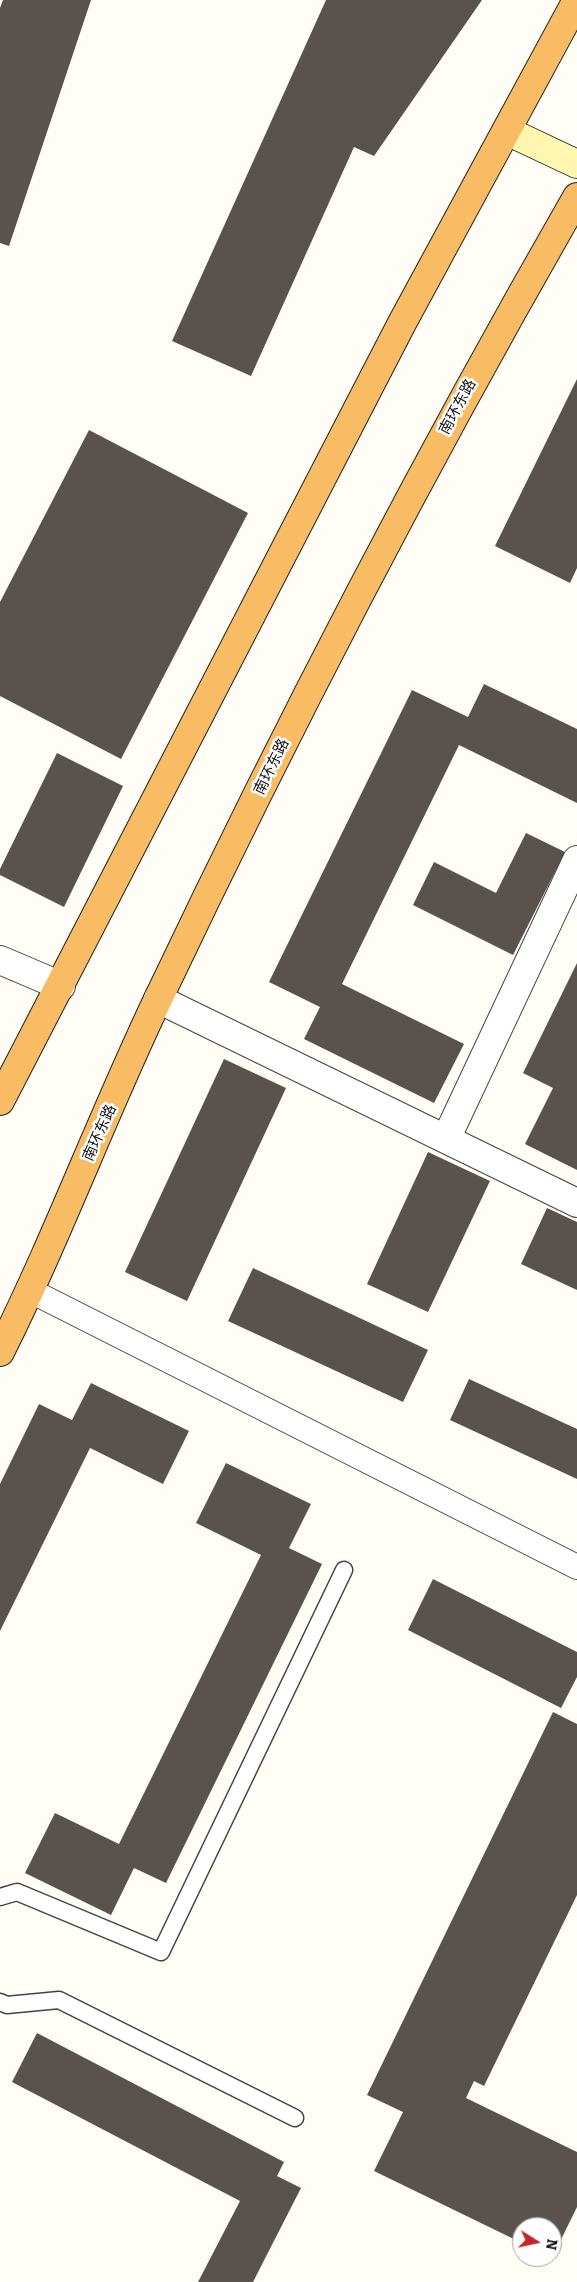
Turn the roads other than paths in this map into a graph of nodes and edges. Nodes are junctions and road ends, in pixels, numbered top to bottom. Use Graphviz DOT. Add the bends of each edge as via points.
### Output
graph roads {
  1 [pos="577,0"];
  2 [pos="507,131"];
  3 [pos="577,164"];
  4 [pos="577,197"];
  5 [pos="577,860"];
  6 [pos="0,960"];
  7 [pos="61,986"];
  8 [pos="158,999"];
  9 [pos="0,1101"];
  10 [pos="446,1139"];
  11 [pos="577,1203"];
  12 [pos="31,1290"];
  13 [pos="0,1352"];
  14 [pos="577,1567"];
  15 [pos="344,1570"];
  16 [pos="0,1897"];
  17 [pos="0,2002"];
  18 [pos="294,2118"];
  1 -- 2 [label="highway"];
  2 -- 3 [label="main road"];
  2 -- 7 [label="highway" via="402,323"];
  4 -- 8 [label="highway, 南环东路" via="486,355 342,625"];
  5 -- 10 [label="street"];
  6 -- 7 [label="street"];
  7 -- 9 [label="highway"];
  8 -- 10 [label="street"];
  8 -- 12 [label="highway, 南环东路"];
  10 -- 11 [label="street"];
  12 -- 13 [label="highway, 南环东路"];
  12 -- 14 [label="street"];
  15 -- 16 [label="lane" via="161,1952 17,1892"];
  17 -- 18 [label="lane" via="7,2005 59,2000"];
}
